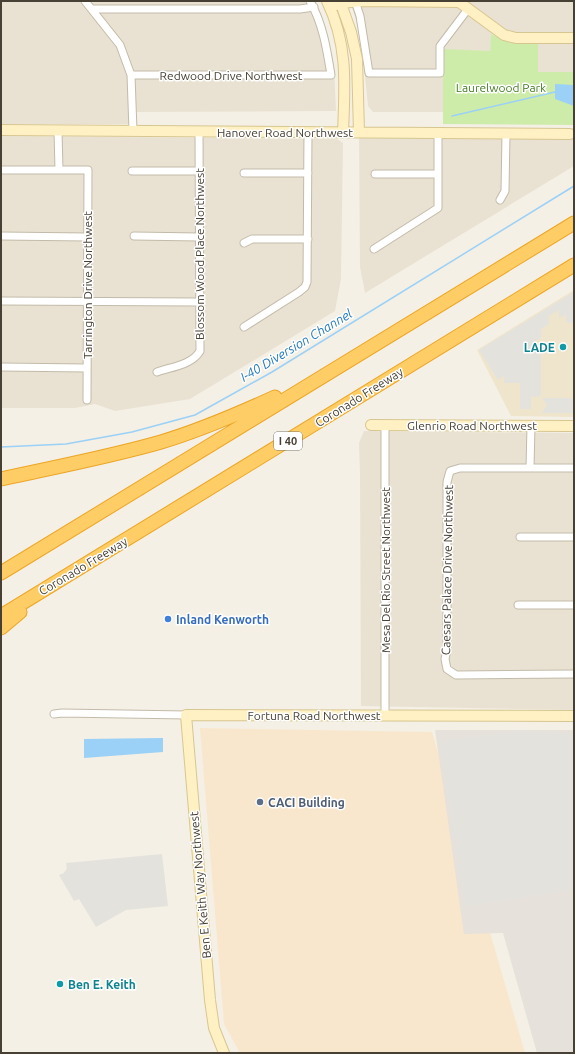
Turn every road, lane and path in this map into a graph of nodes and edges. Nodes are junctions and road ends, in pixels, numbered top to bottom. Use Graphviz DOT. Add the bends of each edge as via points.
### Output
graph roads {
  1 [pos="85,1"];
  2 [pos="355,1"];
  3 [pos="341,2"];
  4 [pos="312,4"];
  5 [pos="329,4"];
  6 [pos="92,9"];
  7 [pos="468,9"];
  8 [pos="574,38"];
  9 [pos="131,75"];
  10 [pos="1,130"];
  11 [pos="58,131"];
  12 [pos="133,131"];
  13 [pos="199,132"];
  14 [pos="308,132"];
  15 [pos="343,132"];
  16 [pos="359,132"];
  17 [pos="438,132"];
  18 [pos="506,133"];
  19 [pos="570,134"];
  20 [pos="1,170"];
  21 [pos="59,170"];
  22 [pos="199,171"];
  23 [pos="132,172"];
  24 [pos="244,173"];
  25 [pos="308,173"];
  26 [pos="375,174"];
  27 [pos="438,174"];
  28 [pos="500,200"];
  29 [pos="574,223"];
  30 [pos="1,236"];
  31 [pos="134,236"];
  32 [pos="87,237"];
  33 [pos="199,237"];
  34 [pos="308,239"];
  35 [pos="244,243"];
  36 [pos="374,249"];
  37 [pos="574,265"];
  38 [pos="1,301"];
  39 [pos="87,302"];
  40 [pos="199,302"];
  41 [pos="244,327"];
  42 [pos="1,367"];
  43 [pos="86,368"];
  44 [pos="157,372"];
  45 [pos="324,375"];
  46 [pos="87,400"];
  47 [pos="371,425"];
  48 [pos="385,425"];
  49 [pos="531,426"];
  50 [pos="574,426"];
  51 [pos="530,468"];
  52 [pos="574,468"];
  53 [pos="1,479"];
  54 [pos="520,537"];
  55 [pos="574,537"];
  56 [pos="1,573"];
  57 [pos="51,586"];
  58 [pos="518,605"];
  59 [pos="574,606"];
  60 [pos="1,616"];
  61 [pos="1,628"];
  62 [pos="574,674"];
  63 [pos="54,714"];
  64 [pos="186,715"];
  65 [pos="385,715"];
  66 [pos="574,716"];
  67 [pos="224,1053"];
  1 -- 6 [label="street"];
  2 -- 3 [label="street"];
  2 -- 7 [label="street" via="459,2"];
  2 -- 7 [label="street" via="360,16 369,74 440,73 440,46"];
  3 -- 5 [label="street"];
  3 -- 16 [label="street" via="357,59"];
  4 -- 6 [label="street" via="300,9"];
  4 -- 9 [label="street, Redwood Drive Northwest" via="326,42 331,75"];
  5 -- 15 [label="street" via="342,46 345,83"];
  6 -- 9 [label="street" via="120,45"];
  7 -- 8 [label="street" via="504,35 516,38"];
  9 -- 12 [label="street"];
  10 -- 11 [label="street, Hanover Road Northwest"];
  11 -- 12 [label="street, Hanover Road Northwest"];
  11 -- 21 [label="street"];
  12 -- 13 [label="street, Hanover Road Northwest"];
  13 -- 14 [label="street, Hanover Road Northwest"];
  13 -- 22 [label="street, Blossom Wood Place Northwest"];
  14 -- 15 [label="street, Hanover Road Northwest"];
  14 -- 25 [label="street"];
  15 -- 16 [label="street, Hanover Road Northwest"];
  16 -- 17 [label="street, Hanover Road Northwest"];
  17 -- 18 [label="street, Hanover Road Northwest"];
  17 -- 27 [label="street"];
  18 -- 19 [label="street, Hanover Road Northwest"];
  18 -- 28 [label="street" via="505,191"];
  20 -- 21 [label="street"];
  21 -- 32 [label="street, Tarrington Drive Northwest" via="88,170"];
  22 -- 23 [label="street"];
  22 -- 33 [label="street, Blossom Wood Place Northwest"];
  24 -- 25 [label="street"];
  25 -- 34 [label="street"];
  26 -- 27 [label="street"];
  27 -- 36 [label="street" via="438,208"];
  29 -- 45 [label="highway"];
  30 -- 32 [label="street"];
  31 -- 33 [label="street"];
  32 -- 39 [label="street, Tarrington Drive Northwest"];
  33 -- 40 [label="street, Blossom Wood Place Northwest"];
  34 -- 35 [label="street" via="252,239"];
  34 -- 41 [label="street" via="308,282 305,287"];
  37 -- 57 [label="highway, Coronado Freeway / I 40"];
  38 -- 39 [label="street"];
  39 -- 40 [label="street"];
  39 -- 43 [label="street, Tarrington Drive Northwest"];
  40 -- 44 [label="street, Blossom Wood Place Northwest" via="200,351 192,360"];
  42 -- 43 [label="street"];
  43 -- 46 [label="street, Tarrington Drive Northwest"];
  45 -- 53 [label="highway" via="224,420 162,441"];
  45 -- 56 [label="highway"];
  47 -- 48 [label="street, Glenrio Road Northwest"];
  48 -- 49 [label="street, Glenrio Road Northwest"];
  48 -- 65 [label="street, Mesa Del Rio Street Northwest"];
  49 -- 50 [label="street, Glenrio Road Northwest"];
  49 -- 51 [label="street"];
  51 -- 52 [label="street"];
  51 -- 62 [label="street, Caesars Palace Drive Northwest" via="460,468 450,471 447,482 445,660 447,669 456,675"];
  54 -- 55 [label="street"];
  57 -- 60 [label="highway, Coronado Freeway / I 40"];
  57 -- 61 [label="highway"];
  58 -- 59 [label="street"];
  63 -- 64 [label="street, Fortuna Road Northwest"];
  64 -- 65 [label="street, Fortuna Road Northwest"];
  64 -- 67 [label="street, Ben E Keith Way Northwest" via="210,1000 214,1028"];
  65 -- 66 [label="street, Fortuna Road Northwest"];
}
